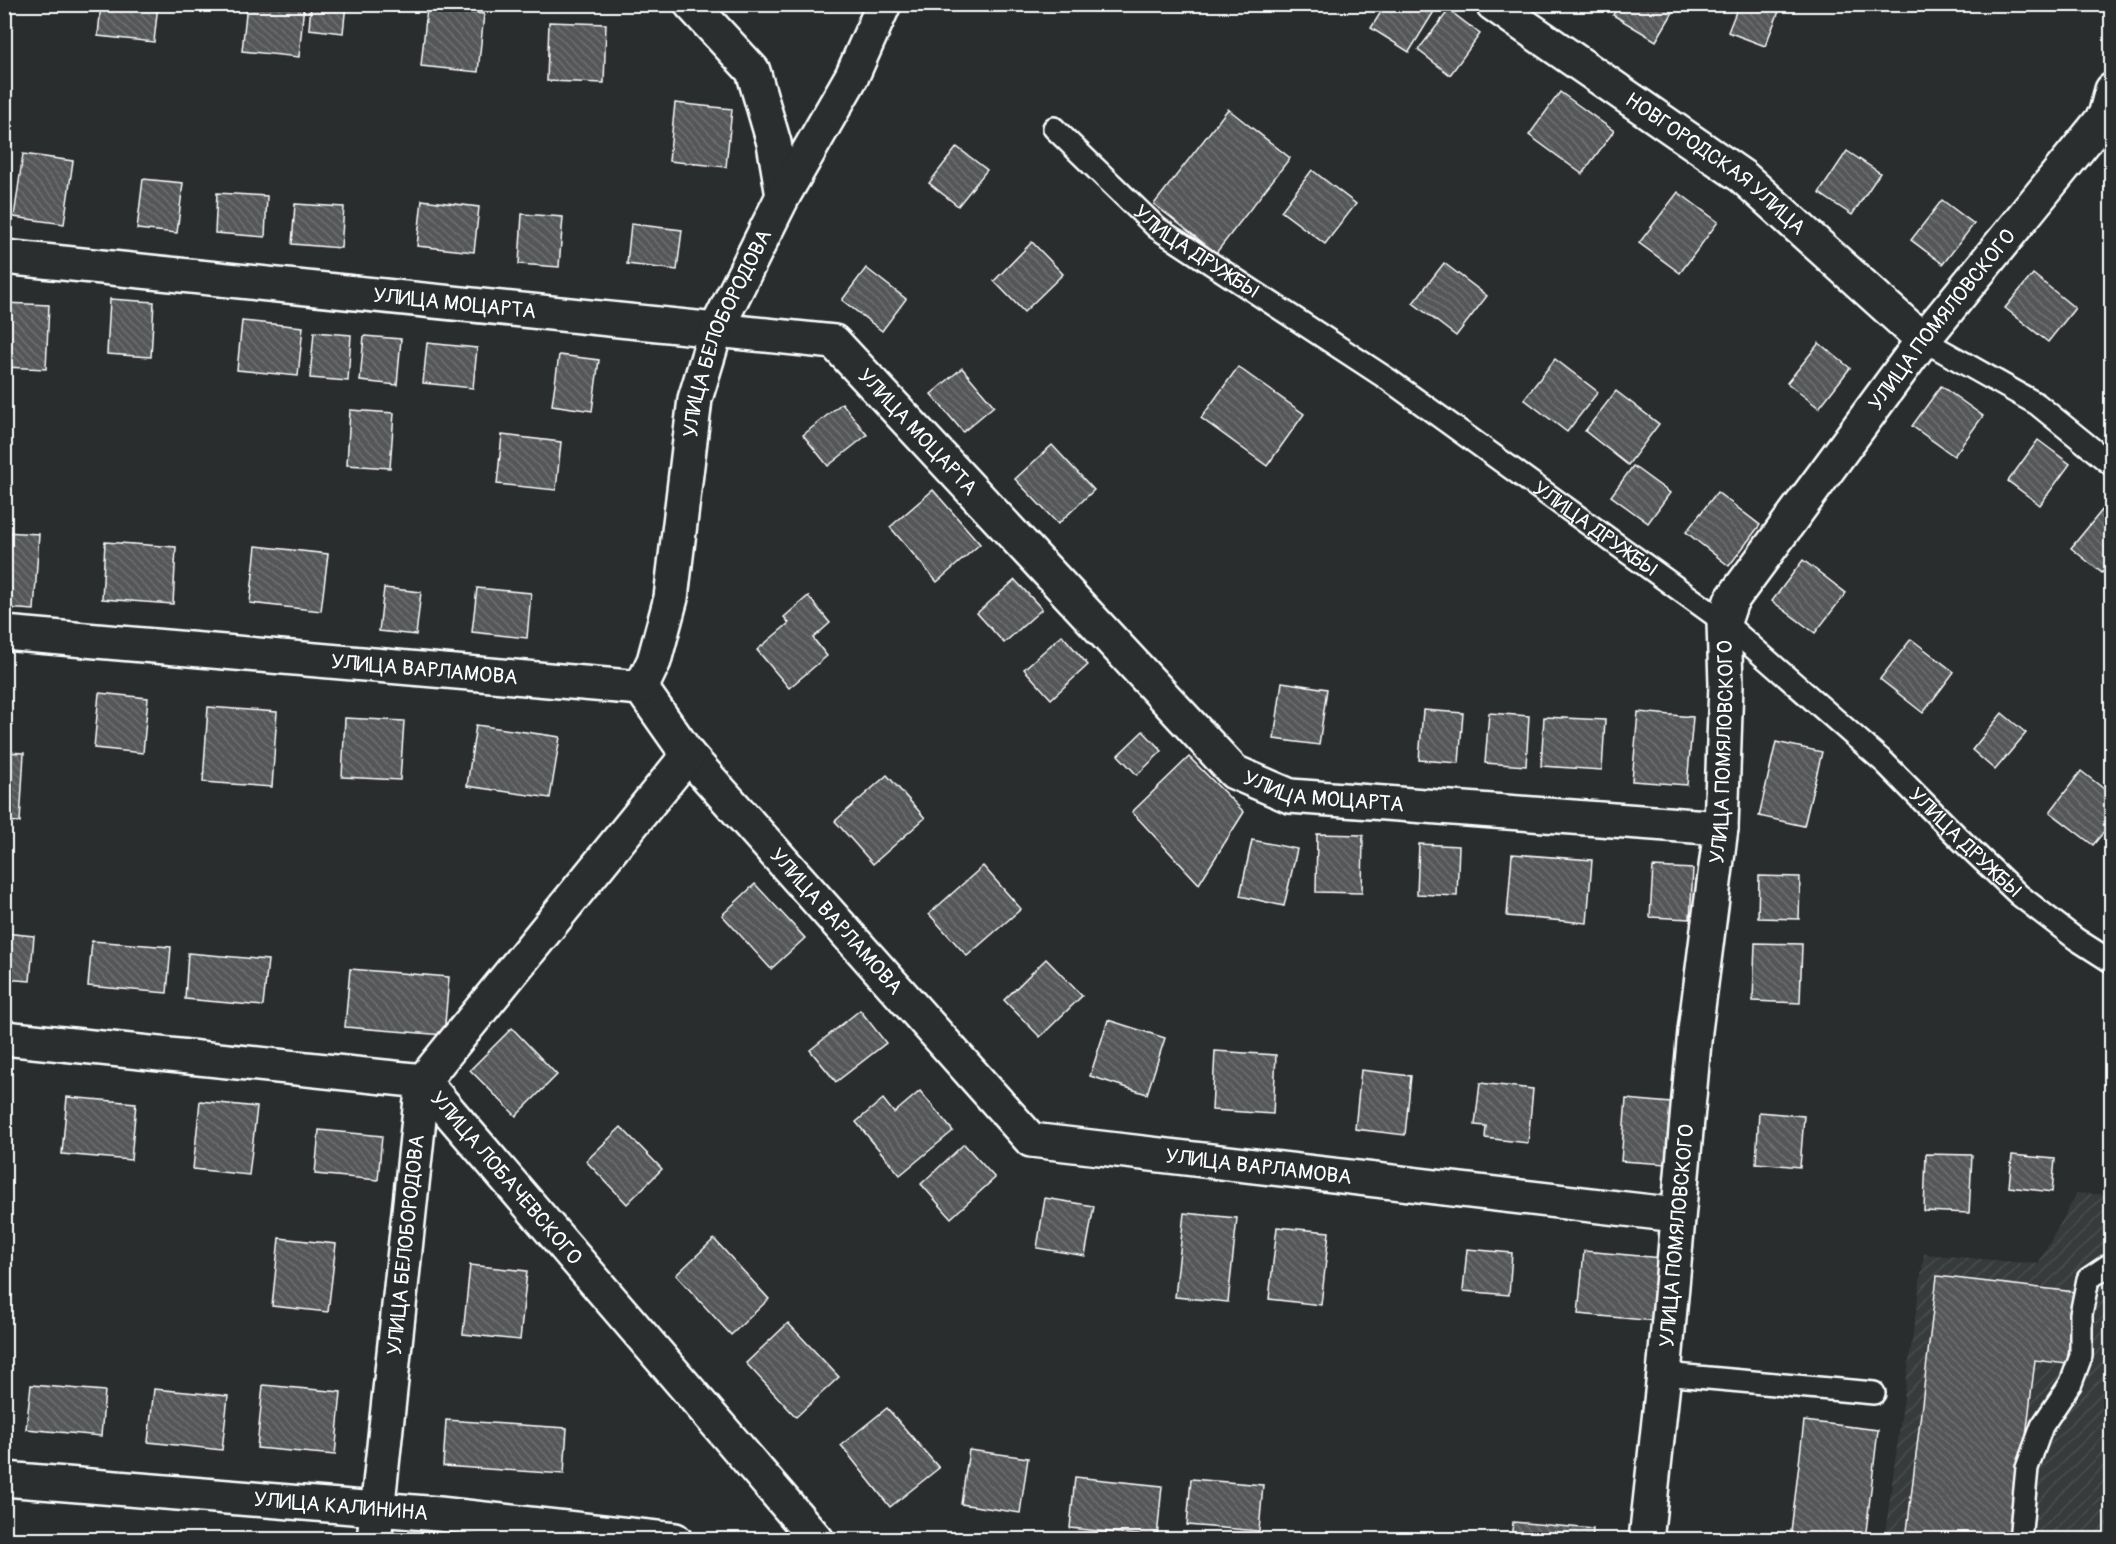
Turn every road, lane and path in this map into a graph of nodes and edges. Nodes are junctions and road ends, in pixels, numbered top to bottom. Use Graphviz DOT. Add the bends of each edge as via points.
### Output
graph roads {
  1 [pos="691,4"];
  2 [pos="884,4"];
  3 [pos="1493,4"];
  4 [pos="2112,90"];
  5 [pos="1054,128"];
  6 [pos="783,196"];
  7 [pos="4,258"];
  8 [pos="716,330"];
  9 [pos="1923,340"];
  10 [pos="2112,465"];
  11 [pos="1724,622"];
  12 [pos="4,633"];
  13 [pos="641,688"];
  14 [pos="688,755"];
  15 [pos="1721,828"];
  16 [pos="2112,962"];
  17 [pos="4,1038"];
  18 [pos="423,1081"];
  19 [pos="1677,1215"];
  20 [pos="2112,1263"];
  21 [pos="1664,1374"];
  22 [pos="1874,1392"];
  23 [pos="4,1479"];
  24 [pos="376,1525"];
  25 [pos="675,1539"];
  26 [pos="817,1539"];
  27 [pos="1646,1539"];
  28 [pos="2020,1539"];
  1 -- 6 [label="street" via="753,71 774,143"];
  2 -- 6 [label="street, УЛИЦА БЕЛОБОРОДОВА" via="852,76"];
  3 -- 9 [label="street, НОВГОРОДСКАЯ УЛИЦА" via="1743,177"];
  4 -- 9 [label="street, УЛИЦА ПОМЯЛОВСКОГО" via="2105,116"];
  5 -- 11 [label="lane, УЛИЦА ДРУЖБЫ" via="1157,228 1389,380"];
  6 -- 8 [label="street, УЛИЦА БЕЛОБОРОДОВА"];
  7 -- 8 [label="street, УЛИЦА МОЦАРТА"];
  8 -- 13 [label="street, УЛИЦА БЕЛОБОРОДОВА" via="695,399 671,597 654,661"];
  8 -- 15 [label="street, УЛИЦА МОЦАРТА" via="834,342 1234,772 1290,796"];
  9 -- 10 [label="lane" via="2037,404"];
  9 -- 11 [label="street, УЛИЦА ПОМЯЛОВСКОГО" via="1731,601"];
  11 -- 15 [label="street, УЛИЦА ПОМЯЛОВСКОГО"];
  11 -- 16 [label="lane, УЛИЦА ДРУЖБЫ" via="1885,763 2019,895"];
  12 -- 13 [label="street, УЛИЦА ВАРЛАМОВА"];
  13 -- 14 [label="street, УЛИЦА ВАРЛАМОВА"];
  14 -- 18 [label="street"];
  14 -- 19 [label="street, УЛИЦА ВАРЛАМОВА" via="1031,1140"];
  15 -- 19 [label="street, УЛИЦА ПОМЯЛОВСКОГО"];
  17 -- 18 [label="street, УЛИЦА ЛОБАЧЕВСКОГО"];
  18 -- 24 [label="street, УЛИЦА БЕЛОБОРОДОВА"];
  18 -- 26 [label="street, УЛИЦА ЛОБАЧЕВСКОГО"];
  19 -- 21 [label="street, УЛИЦА ПОМЯЛОВСКОГО"];
  20 -- 28 [label="lane" via="2088,1279 2081,1314 2081,1356 2071,1383 2042,1426 2027,1468"];
  21 -- 22 [label="lane"];
  21 -- 27 [label="street, УЛИЦА ПОМЯЛОВСКОГО"];
  23 -- 24 [label="street, УЛИЦА КАЛИНИНА"];
  24 -- 25 [label="street, УЛИЦА КАЛИНИНА" via="439,1514"];
}
